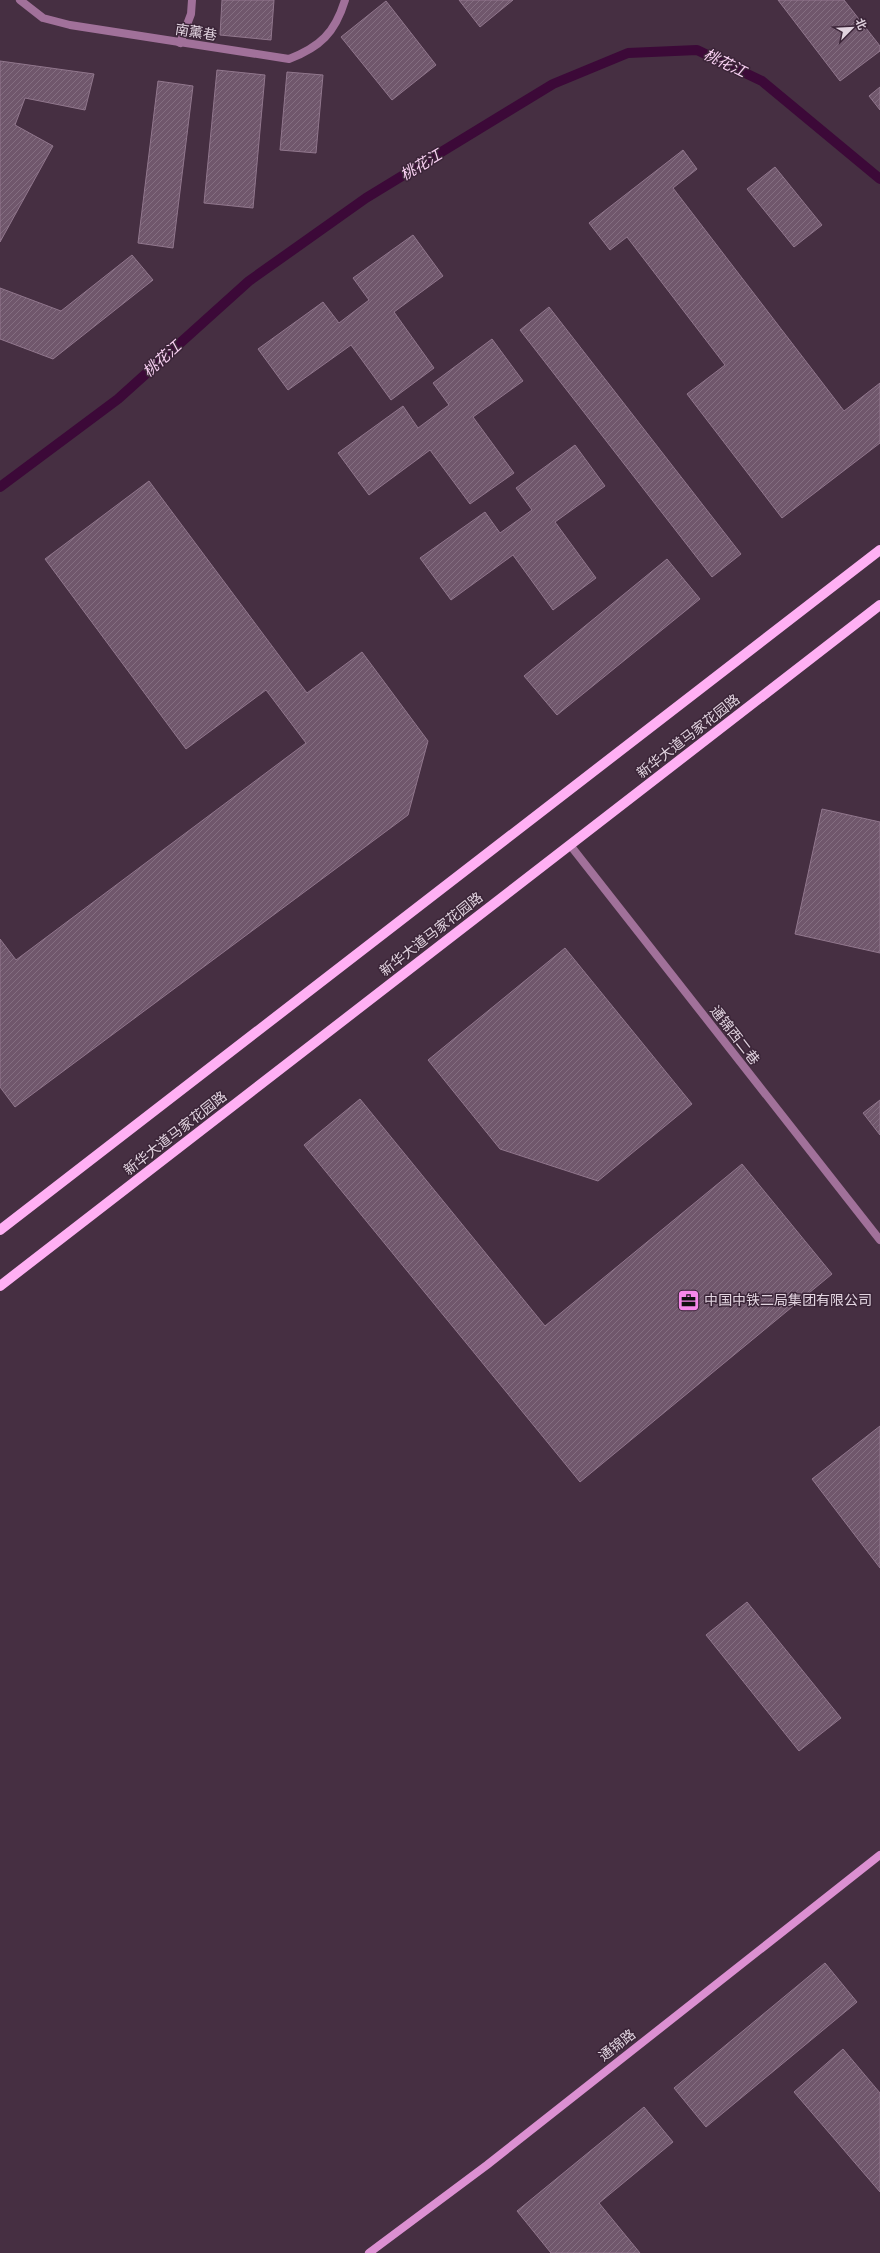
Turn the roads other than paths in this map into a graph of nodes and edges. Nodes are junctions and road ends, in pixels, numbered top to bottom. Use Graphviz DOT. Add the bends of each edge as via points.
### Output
graph roads {
  1 [pos="20,0"];
  2 [pos="192,0"];
  3 [pos="345,0"];
  4 [pos="180,43"];
  5 [pos="880,550"];
  6 [pos="880,605"];
  7 [pos="570,845"];
  8 [pos="0,1230"];
  9 [pos="880,1240"];
  10 [pos="0,1286"];
  11 [pos="880,1855"];
  12 [pos="369,2253"];
  1 -- 4 [label="street, 南薰巷" via="43,18 70,25"];
  2 -- 4 [label="street" via="191,14"];
  3 -- 4 [label="street, 南薰巷" via="340,15 325,40 306,53 289,59"];
  5 -- 8 [label="main road, 新华大道马家花园路"];
  6 -- 7 [label="main road, 新华大道马家花园路"];
  7 -- 9 [label="street, 通锦西二巷"];
  7 -- 10 [label="main road, 新华大道马家花园路"];
  11 -- 12 [label="street, 通锦路" via="493,2160"];
}
